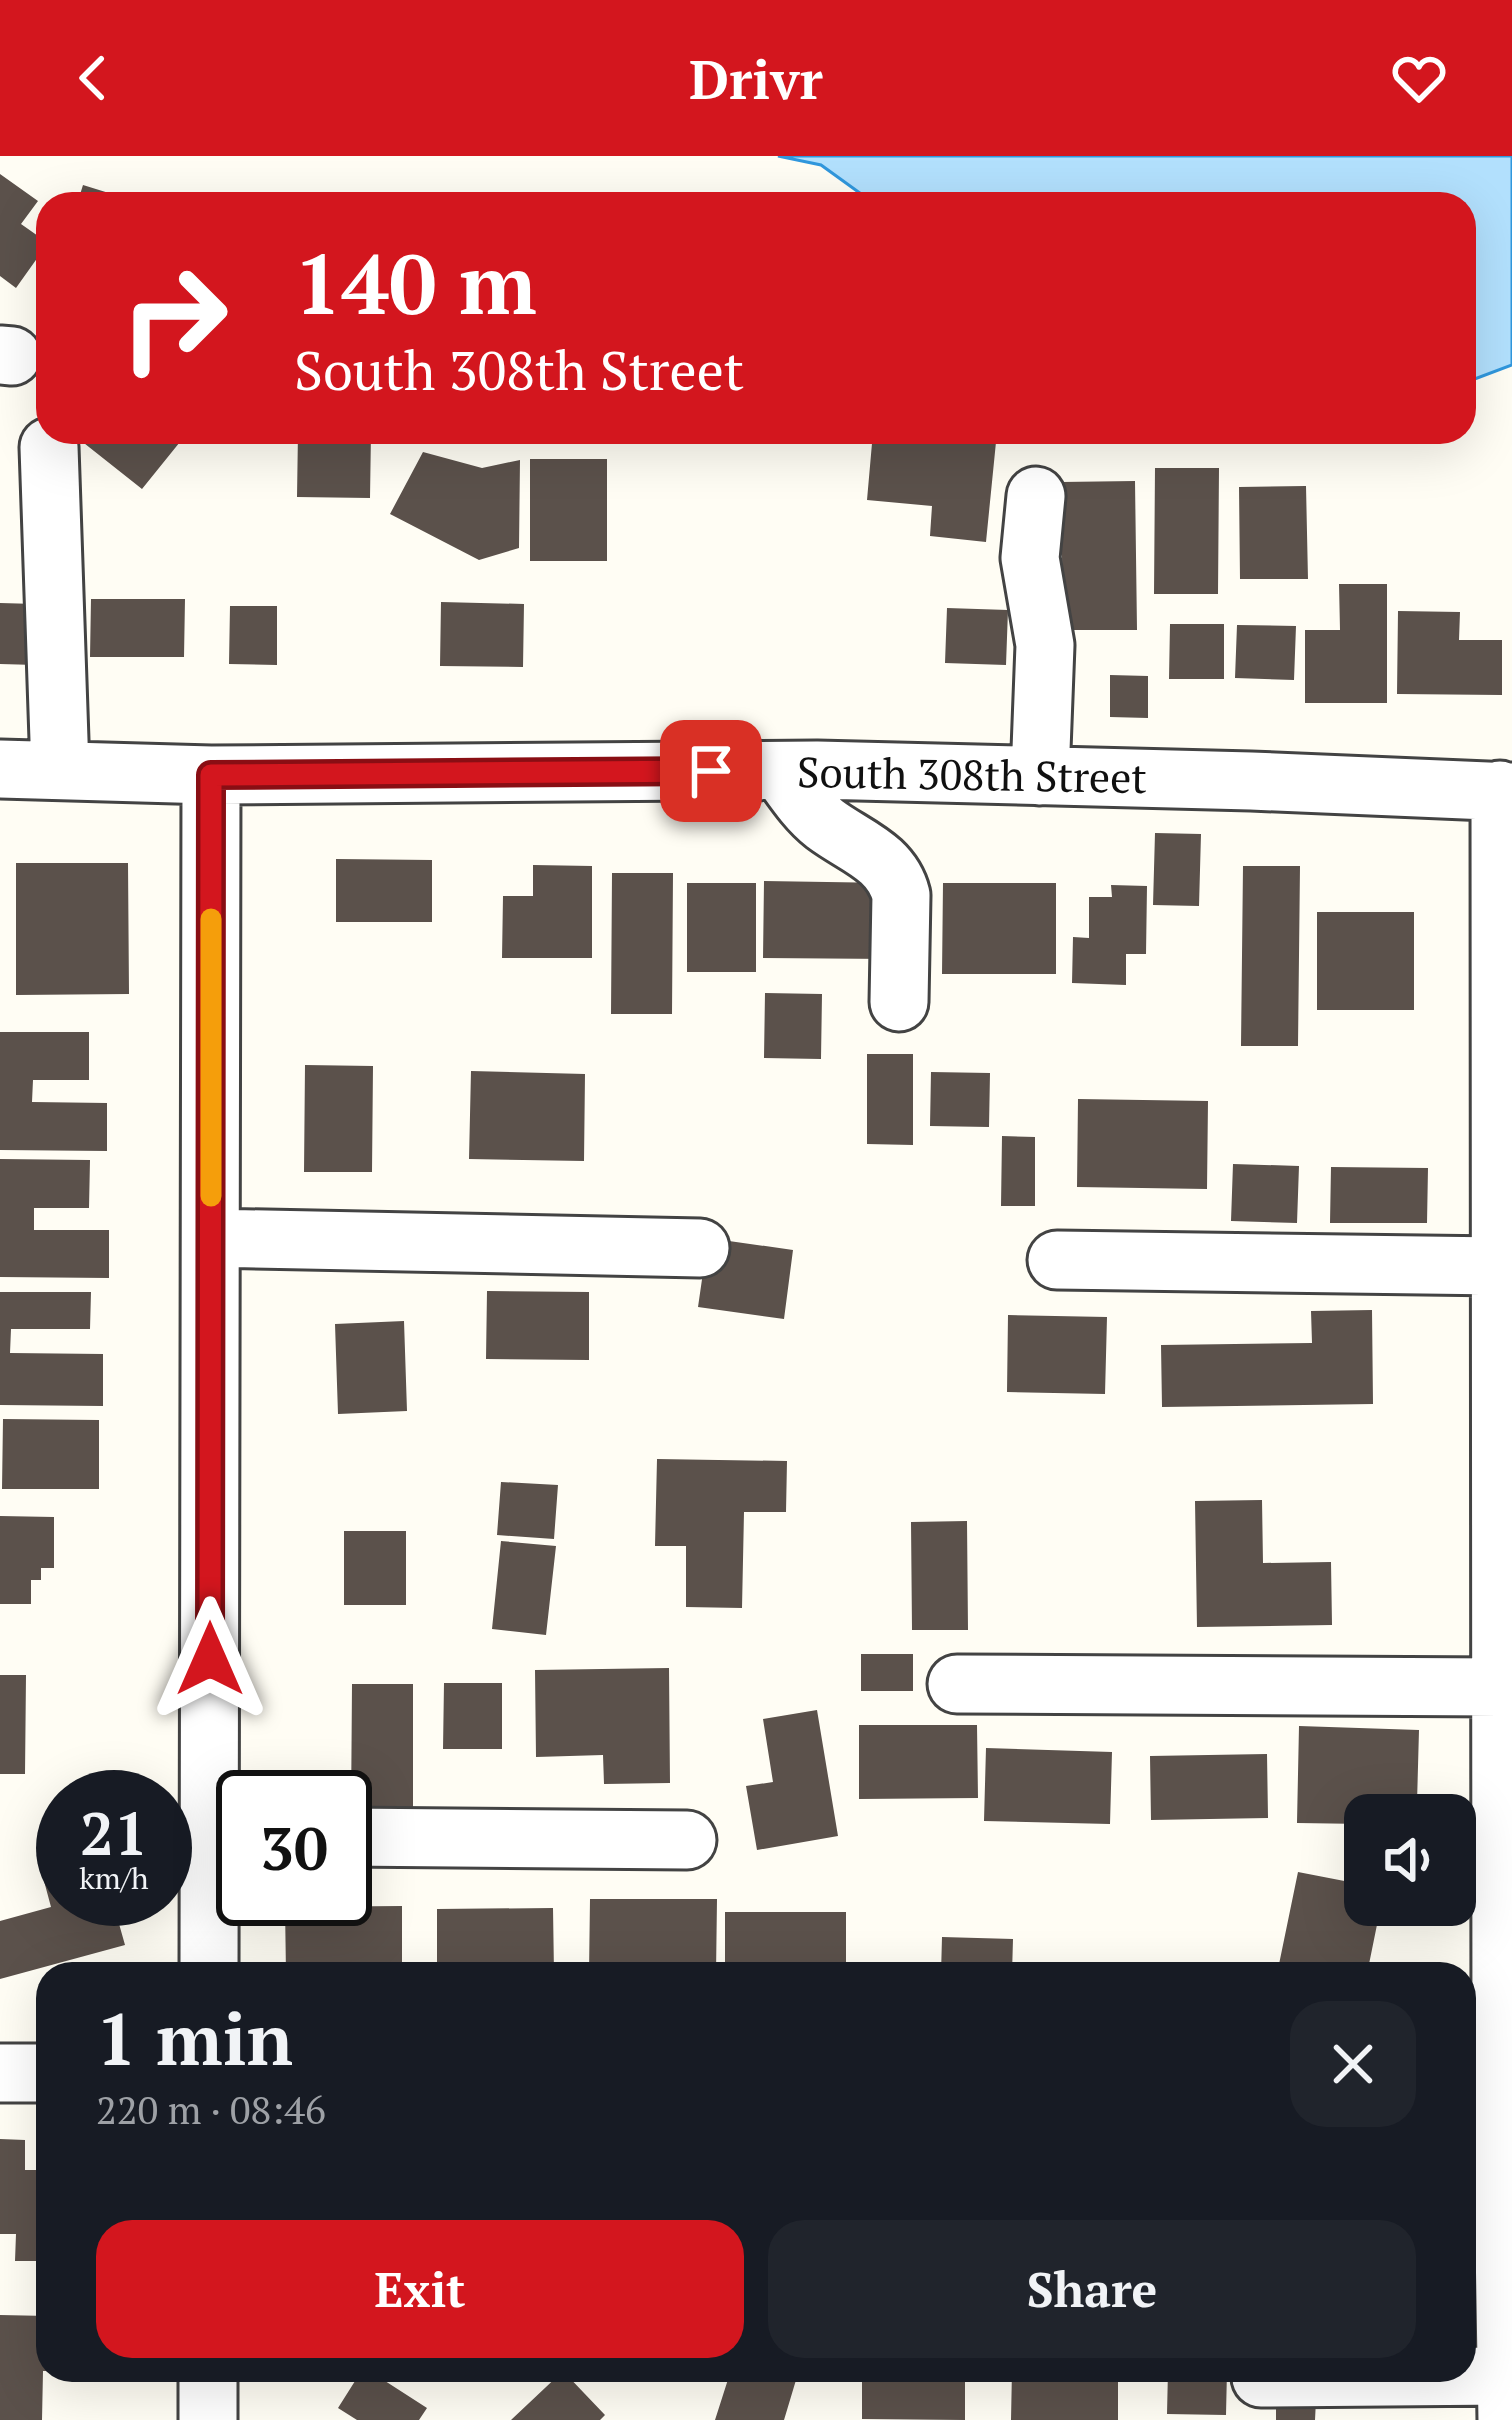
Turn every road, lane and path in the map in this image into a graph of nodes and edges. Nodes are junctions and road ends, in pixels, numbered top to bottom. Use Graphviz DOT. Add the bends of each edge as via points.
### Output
graph roads {
  1 [pos="50,447"];
  2 [pos="1036,496"];
  3 [pos="0,769"];
  4 [pos="60,769"];
  5 [pos="781,772"];
  6 [pos="211,775"];
  7 [pos="1040,776"];
  8 [pos="1506,791"];
  9 [pos="898,1002"];
  10 [pos="211,1238"];
  11 [pos="700,1248"];
  12 [pos="1057,1260"];
  13 [pos="1501,1266"];
  14 [pos="957,1684"];
  15 [pos="1501,1687"];
  16 [pos="224,1770"];
  17 [pos="372,1837"];
  18 [pos="687,1840"];
  19 [pos="216,1917"];
  20 [pos="210,1962"];
  21 [pos="1492,2066"];
  22 [pos="0,2073"];
  23 [pos="36,2073"];
  24 [pos="1484,2301"];
  25 [pos="208,2382"];
  26 [pos="1310,2382"];
  27 [pos="1507,2398"];
  28 [pos="208,2420"];
  1 -- 4 [label="street"];
  2 -- 7 [label="street" via="1030,558 1045,645"];
  3 -- 4 [label="street, South 308th Street"];
  4 -- 6 [label="street, South 308th Street"];
  5 -- 6 [label="street, South 308th Street"];
  5 -- 7 [label="street, South 308th Street"];
  5 -- 9 [label="street" via="824,824 883,861 898,880"];
  6 -- 10 [label="street"];
  7 -- 8 [label="street, South 308th Street"];
  8 -- 13 [label="street"];
  10 -- 11 [label="street"];
  10 -- 16 [label="street"];
  12 -- 13 [label="street"];
  13 -- 15 [label="street"];
  14 -- 15 [label="street"];
  15 -- 21 [label="street"];
  17 -- 18 [label="street"];
  19 -- 20 [label="street"];
  21 -- 24 [label="street"];
  22 -- 23 [label="street"];
  24 -- 27 [label="street"];
  25 -- 28 [label="street"];
  26 -- 27 [label="street"];
}
